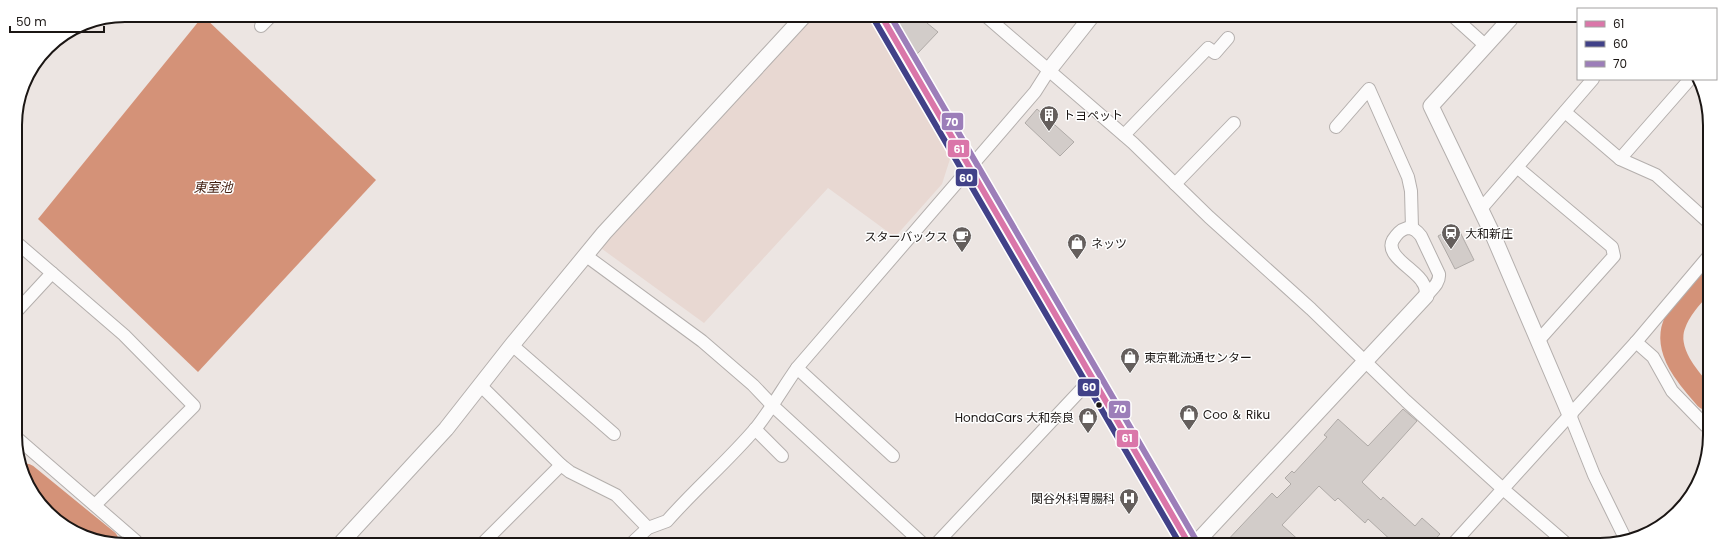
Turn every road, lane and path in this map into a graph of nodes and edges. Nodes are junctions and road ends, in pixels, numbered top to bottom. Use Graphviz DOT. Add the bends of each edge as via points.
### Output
graph roads {
  1 [pos="265,22"];
  2 [pos="798,22"];
  3 [pos="885,22"];
  4 [pos="993,22"];
  5 [pos="1088,22"];
  6 [pos="1459,22"];
  7 [pos="1507,22"];
  8 [pos="261,26"];
  9 [pos="1228,38"];
  10 [pos="1486,46"];
  11 [pos="1049,70"];
  12 [pos="1592,80"];
  13 [pos="1689,80"];
  14 [pos="1564,112"];
  15 [pos="1234,123"];
  16 [pos="1336,127"];
  17 [pos="1124,136"];
  18 [pos="1620,159"];
  19 [pos="970,166"];
  20 [pos="1518,168"];
  21 [pos="1175,184"];
  22 [pos="1480,210"];
  23 [pos="1703,217"];
  24 [pos="1412,228"];
  25 [pos="22,247"];
  26 [pos="585,255"];
  27 [pos="1703,263"];
  28 [pos="52,273"];
  29 [pos="1426,296"];
  30 [pos="22,306"];
  31 [pos="1538,341"];
  32 [pos="1636,342"];
  33 [pos="512,345"];
  34 [pos="1365,362"];
  35 [pos="797,368"];
  36 [pos="1092,378"];
  37 [pos="480,385"];
  38 [pos="773,406"];
  39 [pos="1570,415"];
  40 [pos="1703,423"];
  41 [pos="755,429"];
  42 [pos="614,434"];
  43 [pos="23,443"];
  44 [pos="782,456"];
  45 [pos="893,456"];
  46 [pos="561,465"];
  47 [pos="1503,489"];
  48 [pos="95,505"];
  49 [pos="648,528"];
  50 [pos="1624,535"];
  51 [pos="133,538"];
  52 [pos="346,538"];
  53 [pos="488,538"];
  54 [pos="637,538"];
  55 [pos="917,538"];
  56 [pos="942,538"];
  57 [pos="1185,538"];
  58 [pos="1201,538"];
  59 [pos="1458,538"];
  60 [pos="1560,538"];
  1 -- 8 [label="street"];
  2 -- 26 [label="street"];
  3 -- 19 [label="highway"];
  4 -- 11 [label="street"];
  5 -- 11 [label="street"];
  6 -- 10 [label="street"];
  7 -- 10 [label="street"];
  9 -- 17 [label="street" via="1215,53 1208,48"];
  10 -- 22 [label="street" via="1431,106"];
  11 -- 17 [label="street"];
  11 -- 19 [label="street" via="1035,92"];
  12 -- 14 [label="street"];
  13 -- 18 [label="street"];
  14 -- 18 [label="street"];
  14 -- 20 [label="street"];
  15 -- 21 [label="street"];
  16 -- 24 [label="street" via="1369,90 1408,177"];
  17 -- 21 [label="street"];
  18 -- 23 [label="street" via="1656,175"];
  19 -- 35 [label="street"];
  19 -- 36 [label="highway"];
  20 -- 22 [label="street"];
  20 -- 31 [label="street" via="1612,248 1614,256"];
  21 -- 34 [label="street"];
  22 -- 31 [label="street"];
  24 -- 29 [label="street" via="1421,236 1440,274 1437,283"];
  24 -- 29 [label="street" via="1401,230 1391,243 1392,249 1394,255 1421,280"];
  25 -- 28 [label="street"];
  26 -- 33 [label="street"];
  26 -- 38 [label="street" via="702,341"];
  27 -- 32 [label="street"];
  28 -- 30 [label="street"];
  28 -- 48 [label="street" via="124,335 194,406"];
  29 -- 34 [label="street"];
  31 -- 39 [label="street"];
  32 -- 39 [label="street"];
  32 -- 40 [label="street" via="1653,358 1672,391"];
  33 -- 37 [label="street"];
  33 -- 42 [label="street"];
  34 -- 47 [label="street"];
  34 -- 58 [label="street"];
  35 -- 38 [label="street"];
  35 -- 45 [label="street"];
  36 -- 56 [label="street"];
  36 -- 57 [label="highway"];
  37 -- 46 [label="street"];
  37 -- 52 [label="street" via="446,429"];
  38 -- 41 [label="street"];
  38 -- 55 [label="street"];
  39 -- 47 [label="street"];
  39 -- 50 [label="street" via="1594,475"];
  41 -- 44 [label="street"];
  41 -- 49 [label="street" via="666,521"];
  43 -- 48 [label="street"];
  46 -- 49 [label="street" via="616,496"];
  46 -- 53 [label="street"];
  47 -- 59 [label="street"];
  47 -- 60 [label="street"];
  48 -- 51 [label="street"];
  49 -- 54 [label="street"];
}
